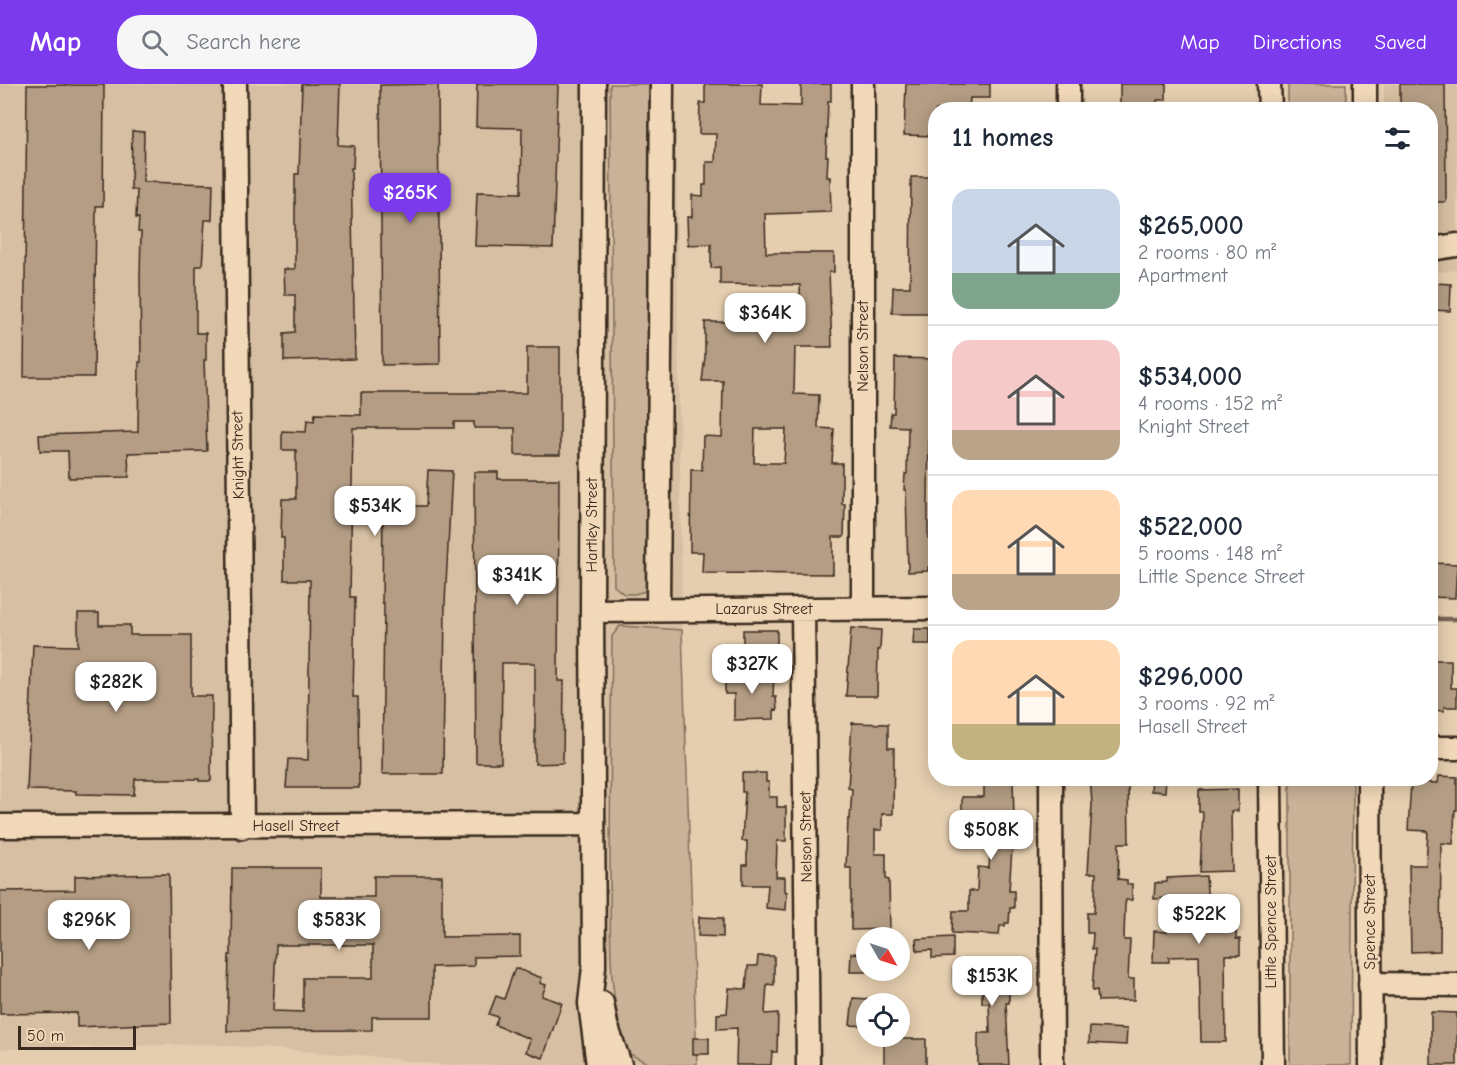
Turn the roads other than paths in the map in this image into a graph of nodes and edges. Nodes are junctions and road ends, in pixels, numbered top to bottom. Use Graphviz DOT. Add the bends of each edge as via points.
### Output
graph roads {
  1 [pos="235,84"];
  2 [pos="594,84"];
  3 [pos="662,84"];
  4 [pos="863,84"];
  5 [pos="1068,84"];
  6 [pos="1269,84"];
  7 [pos="1365,84"];
  8 [pos="1068,102"];
  9 [pos="1270,102"];
  10 [pos="1365,102"];
  11 [pos="1457,245"];
  12 [pos="1438,248"];
  13 [pos="928,608"];
  14 [pos="803,609"];
  15 [pos="863,609"];
  16 [pos="658,610"];
  17 [pos="592,611"];
  18 [pos="1438,748"];
  19 [pos="1457,748"];
  20 [pos="1051,786"];
  21 [pos="1270,786"];
  22 [pos="1370,786"];
  23 [pos="593,824"];
  24 [pos="0,826"];
  25 [pos="242,826"];
  26 [pos="594,967"];
  27 [pos="1370,984"];
  28 [pos="1457,985"];
  29 [pos="597,1064"];
  30 [pos="620,1065"];
  31 [pos="808,1065"];
  32 [pos="1052,1065"];
  33 [pos="1273,1065"];
  34 [pos="1371,1065"];
  1 -- 25 [label="street, Knight Street"];
  2 -- 17 [label="street, Hartley Street"];
  3 -- 16 [label="street"];
  4 -- 15 [label="street, Nelson Street"];
  5 -- 8 [label="street"];
  6 -- 9 [label="street"];
  7 -- 10 [label="street"];
  11 -- 12 [label="street"];
  13 -- 15 [label="street, Lazarus Street"];
  14 -- 15 [label="street, Lazarus Street"];
  14 -- 16 [label="street, Lazarus Street"];
  14 -- 31 [label="street, Nelson Street"];
  16 -- 17 [label="street, Lazarus Street"];
  17 -- 23 [label="street, Hartley Street"];
  18 -- 19 [label="street"];
  20 -- 32 [label="street"];
  21 -- 33 [label="street, Little Spence Street"];
  22 -- 27 [label="street, Spence Street"];
  23 -- 25 [label="street, Hasell Street"];
  23 -- 26 [label="street, Hartley Street"];
  24 -- 25 [label="street, Hasell Street"];
  26 -- 29 [label="street, Hartley Street" via="590,1003"];
  26 -- 30 [label="street, Hartley Street" via="606,1025"];
  27 -- 28 [label="street"];
  27 -- 34 [label="street, Spence Street"];
}
